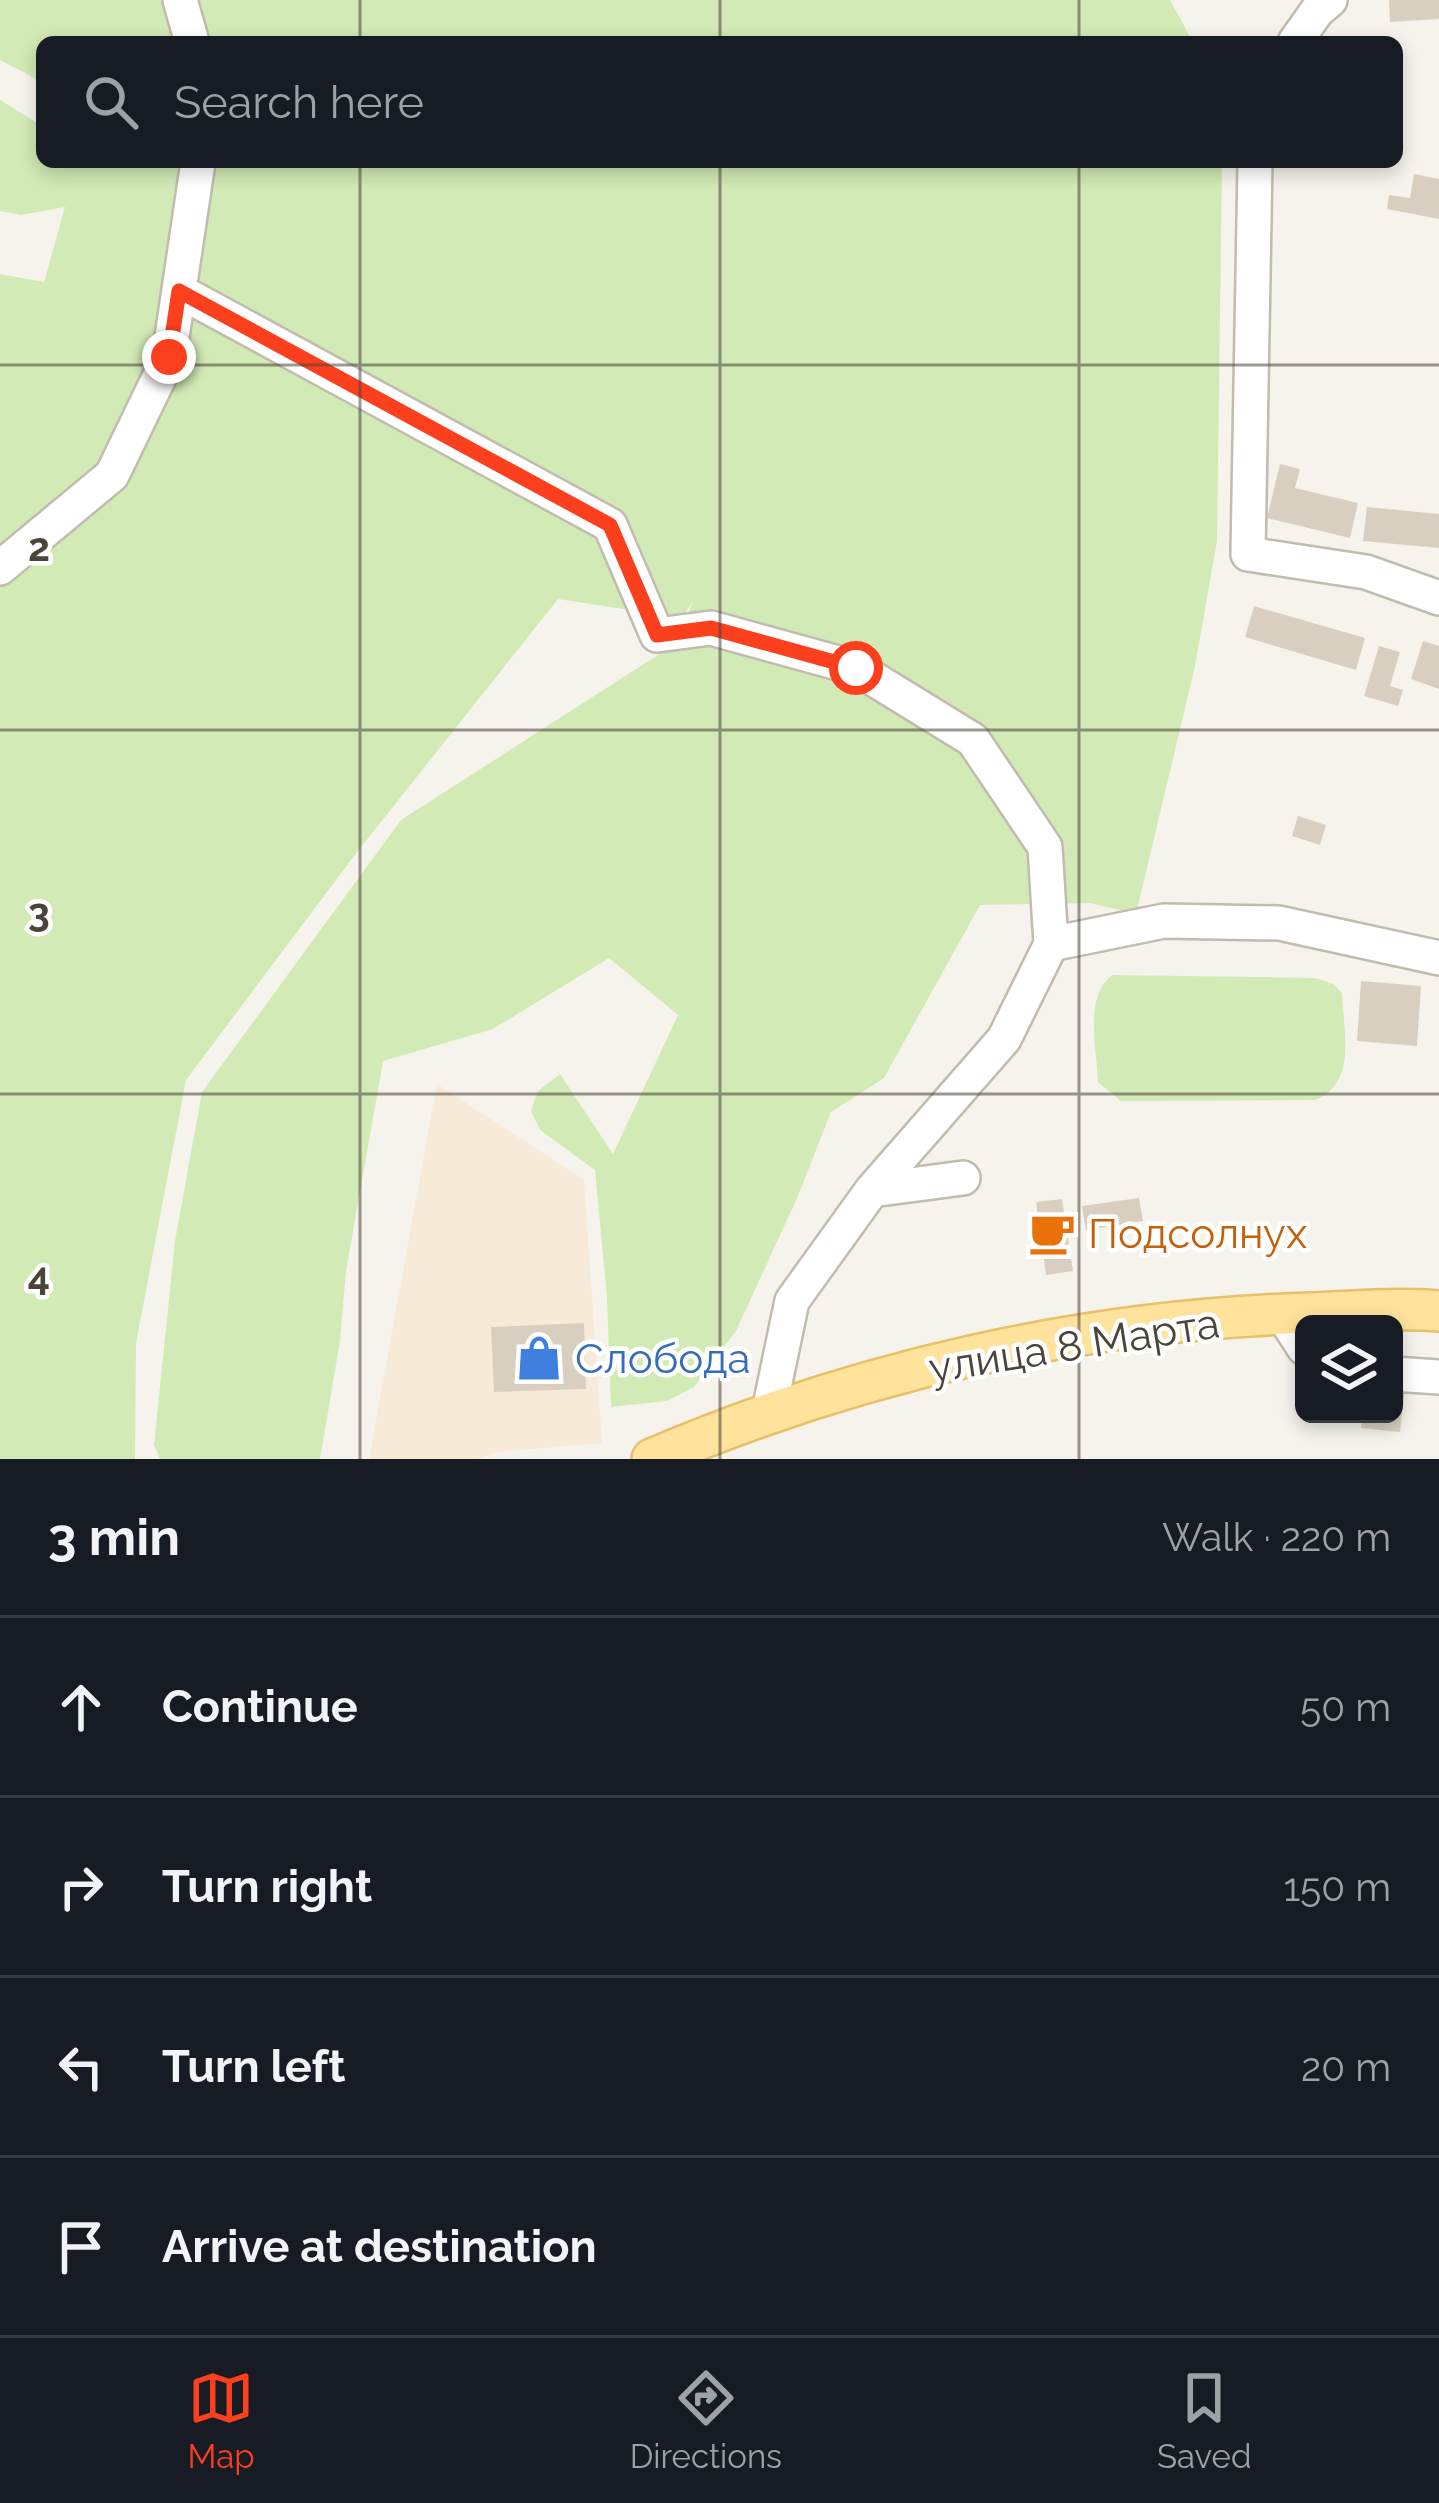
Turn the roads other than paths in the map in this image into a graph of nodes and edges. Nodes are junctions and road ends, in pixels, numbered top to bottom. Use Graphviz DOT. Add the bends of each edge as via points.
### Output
graph roads {
  1 [pos="180,0"];
  2 [pos="1330,0"];
  3 [pos="190,36"];
  4 [pos="1299,36"];
  5 [pos="197,168"];
  6 [pos="1255,168"];
  7 [pos="179,291"];
  8 [pos="0,568"];
  9 [pos="1439,598"];
  10 [pos="1051,944"];
  11 [pos="1439,958"];
  12 [pos="963,1178"];
  13 [pos="872,1190"];
  14 [pos="1439,1311"];
  15 [pos="1282,1314"];
  16 [pos="1295,1334"];
  17 [pos="1403,1375"];
  18 [pos="1439,1377"];
  19 [pos="769,1411"];
  20 [pos="657,1458"];
  1 -- 3 [label="street"];
  2 -- 4 [label="street"];
  5 -- 7 [label="street"];
  6 -- 9 [label="street" via="1248,554 1366,572"];
  7 -- 8 [label="street" via="169,357 112,475"];
  7 -- 10 [label="street" via="610,525 657,635 711,628 856,668 973,740 1046,847"];
  10 -- 11 [label="street" via="1164,922 1279,922"];
  10 -- 13 [label="street" via="1004,1040"];
  12 -- 13 [label="street"];
  13 -- 19 [label="street" via="792,1301"];
  14 -- 15 [label="main road, улица 8 Марта"];
  15 -- 16 [label="street"];
  15 -- 19 [label="main road, улица 8 Марта" via="1139,1325 984,1352"];
  17 -- 18 [label="street"];
  19 -- 20 [label="main road, улица 8 Марта"];
}
